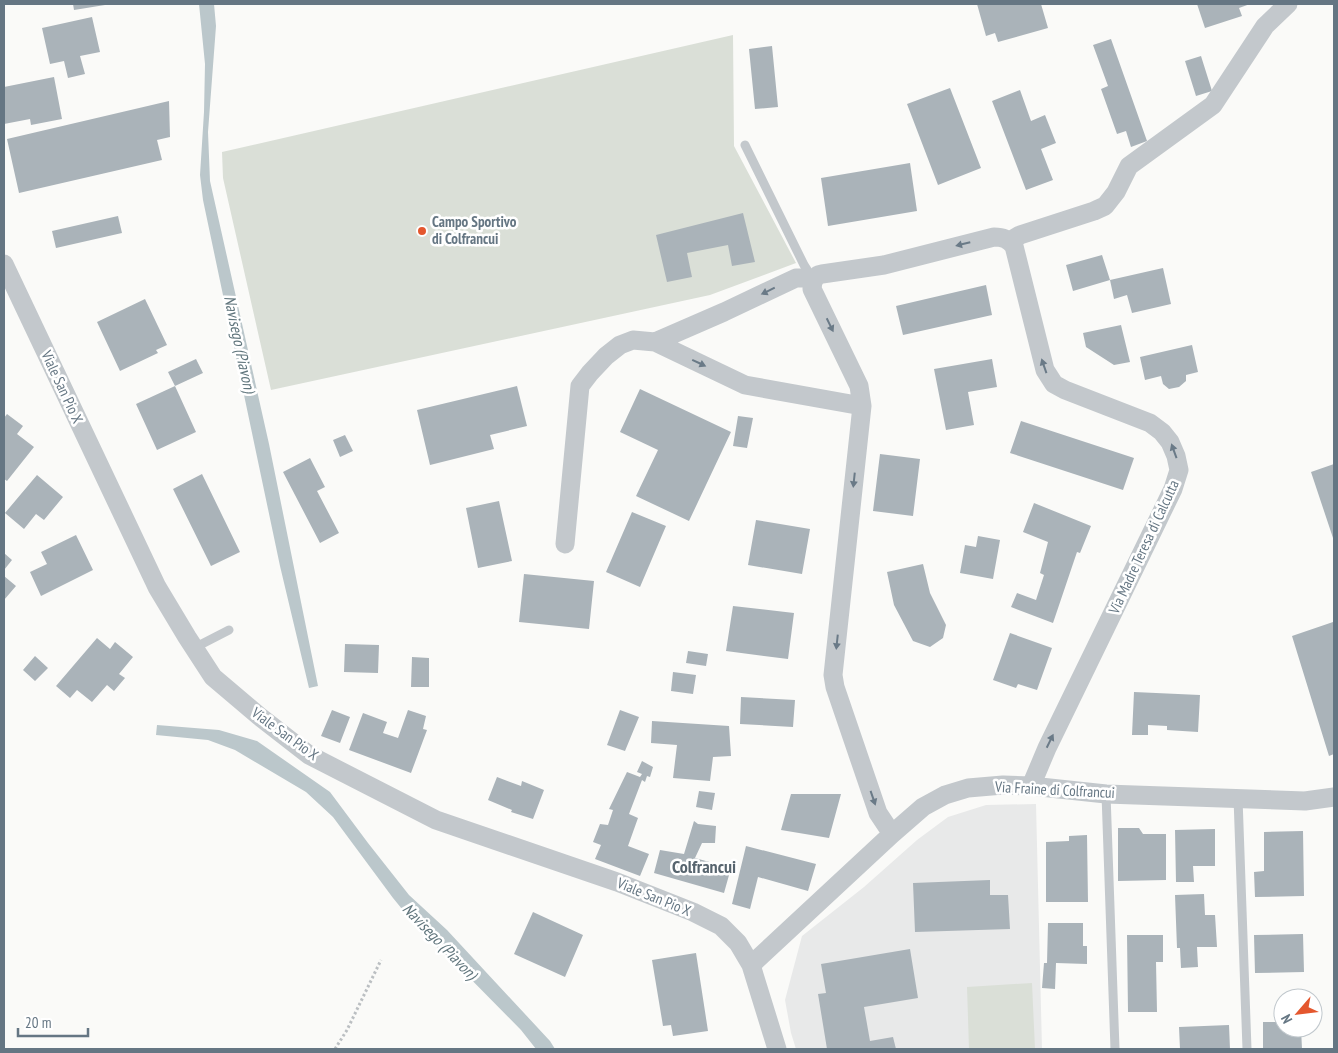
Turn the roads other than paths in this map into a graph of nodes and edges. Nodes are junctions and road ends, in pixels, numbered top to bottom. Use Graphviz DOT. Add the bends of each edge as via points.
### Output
graph roads {
  1 [pos="1288,4"];
  2 [pos="745,145"];
  3 [pos="1010,241"];
  4 [pos="4,264"];
  5 [pos="813,281"];
  6 [pos="655,342"];
  7 [pos="862,406"];
  8 [pos="565,544"];
  9 [pos="228,630"];
  10 [pos="194,648"];
  11 [pos="1031,786"];
  12 [pos="1106,794"];
  13 [pos="1334,797"];
  14 [pos="1238,798"];
  15 [pos="892,834"];
  16 [pos="751,965"];
  17 [pos="776,1049"];
  18 [pos="1115,1049"];
  19 [pos="1247,1049"];
  1 -- 3 [label="street" via="1265,26 1213,105 1129,166 1105,206 1020,234"];
  2 -- 5 [label="lane"];
  3 -- 5 [label="street, one-way" via="994,236 884,265 822,274"];
  11 -- 3 [label="street, Via Madre Teresa di Calcutta, one-way" via="1173,489 1179,470 1170,442 1150,423 1054,384 1045,370 1017,254"];
  4 -- 10 [label="street, Viale San Pio X" via="157,587"];
  5 -- 6 [label="street, one-way" via="796,278"];
  5 -- 7 [label="street, one-way" via="812,289 859,386"];
  6 -- 7 [label="street, one-way" via="745,385"];
  6 -- 8 [label="street" via="632,340 620,345 580,386"];
  7 -- 15 [label="street, one-way" via="833,675 878,814"];
  9 -- 10 [label="lane"];
  10 -- 16 [label="street, Viale San Pio X" via="213,677 309,755 436,820 694,912 721,926 738,943"];
  11 -- 12 [label="street, Via Fraine di Colfrancui"];
  11 -- 15 [label="street, Via Fraine di Colfrancui" via="968,788 945,795 924,807"];
  12 -- 14 [label="street, Via Fraine di Colfrancui"];
  12 -- 18 [label="lane"];
  13 -- 14 [label="street, Via Fraine di Colfrancui" via="1305,801"];
  14 -- 19 [label="lane"];
  15 -- 16 [label="street, Via Fraine di Colfrancui"];
  16 -- 17 [label="street, Viale San Pio X"];
}
